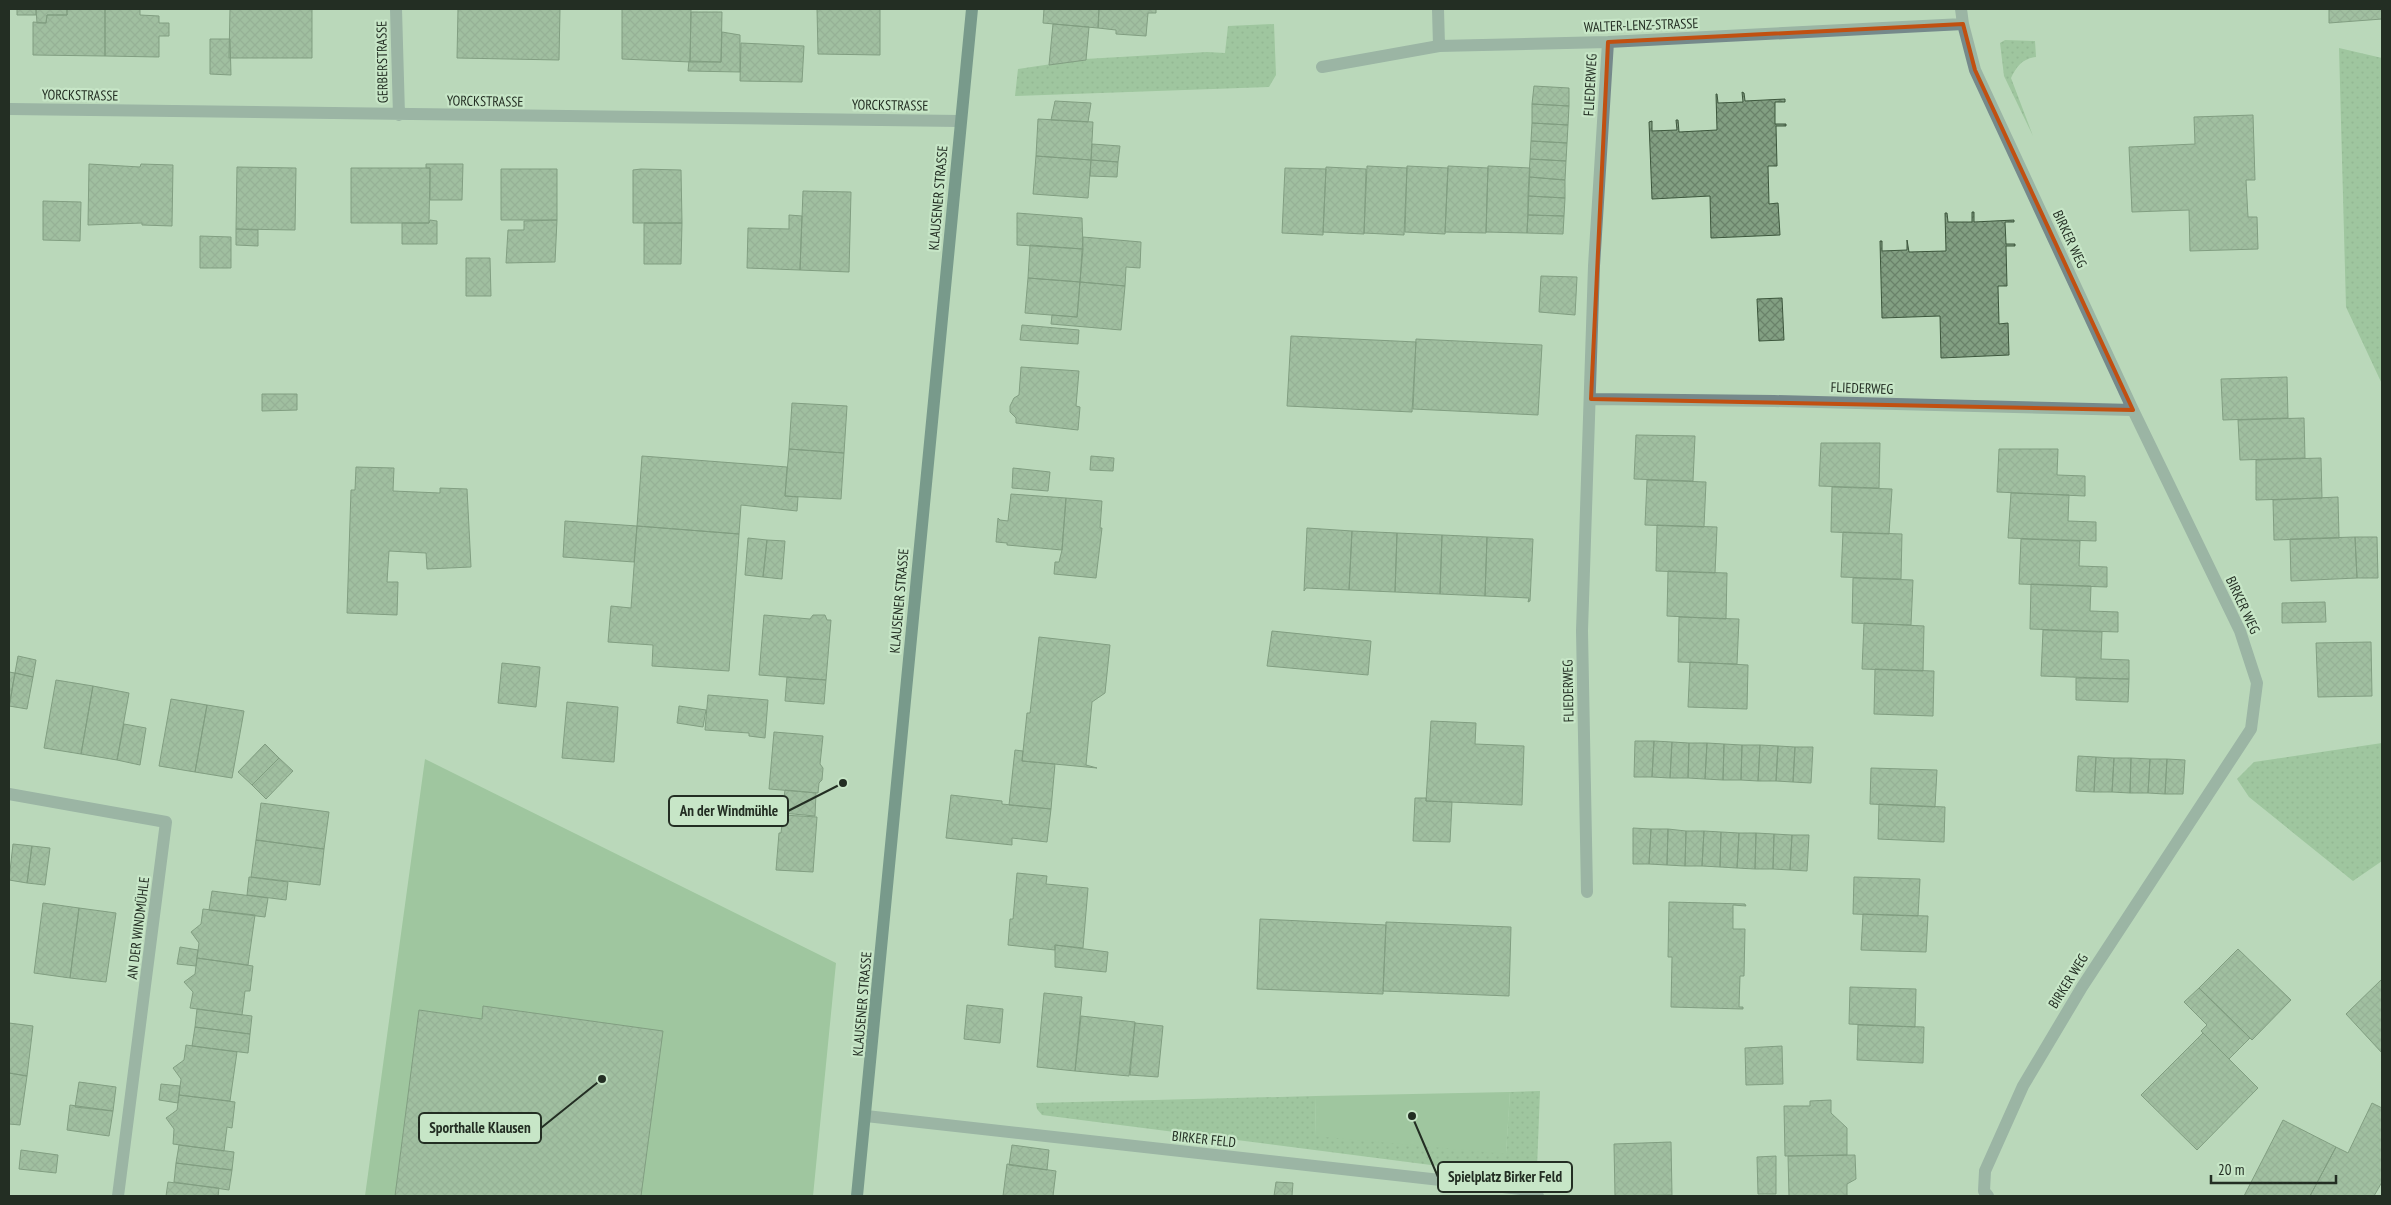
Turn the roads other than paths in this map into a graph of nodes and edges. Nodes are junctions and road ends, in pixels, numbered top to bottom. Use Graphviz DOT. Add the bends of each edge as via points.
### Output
graph roads {
  1 [pos="396,9"];
  2 [pos="972,9"];
  3 [pos="1438,9"];
  4 [pos="1962,9"];
  5 [pos="1963,24"];
  6 [pos="1608,42"];
  7 [pos="1439,46"];
  8 [pos="1322,67"];
  9 [pos="9,109"];
  10 [pos="399,115"];
  11 [pos="960,121"];
  12 [pos="1591,400"];
  13 [pos="2133,410"];
  14 [pos="9,794"];
  15 [pos="1587,892"];
  16 [pos="866,1116"];
  17 [pos="1986,1194"];
  18 [pos="118,1196"];
  19 [pos="857,1196"];
  20 [pos="1538,1196"];
  1 -- 10 [label="street, GERBERSTRASSE"];
  2 -- 11 [label="main road, KLAUSENER STRASSE"];
  3 -- 7 [label="street"];
  4 -- 5 [label="street, BIRKER WEG"];
  5 -- 6 [label="street, WALTER-LENZ-STRASSE"];
  5 -- 13 [label="street, BIRKER WEG" via="1975,70"];
  6 -- 7 [label="street, WALTER-LENZ-STRASSE"];
  6 -- 12 [label="street, FLIEDERWEG" via="1594,266"];
  7 -- 8 [label="street, WALTER-LENZ-STRASSE"];
  9 -- 10 [label="street, YORCKSTRASSE"];
  10 -- 11 [label="street, YORCKSTRASSE"];
  11 -- 16 [label="main road, KLAUSENER STRASSE"];
  12 -- 13 [label="street, FLIEDERWEG"];
  12 -- 15 [label="street, FLIEDERWEG" via="1582,631"];
  13 -- 17 [label="street, BIRKER WEG" via="2240,631 2257,683 2251,729 2082,986 2023,1086 1985,1171"];
  14 -- 18 [label="street, AN DER WINDMÜHLE" via="166,822"];
  16 -- 19 [label="main road, KLAUSENER STRASSE"];
  16 -- 20 [label="street, BIRKER FELD" via="1521,1189"];
}
